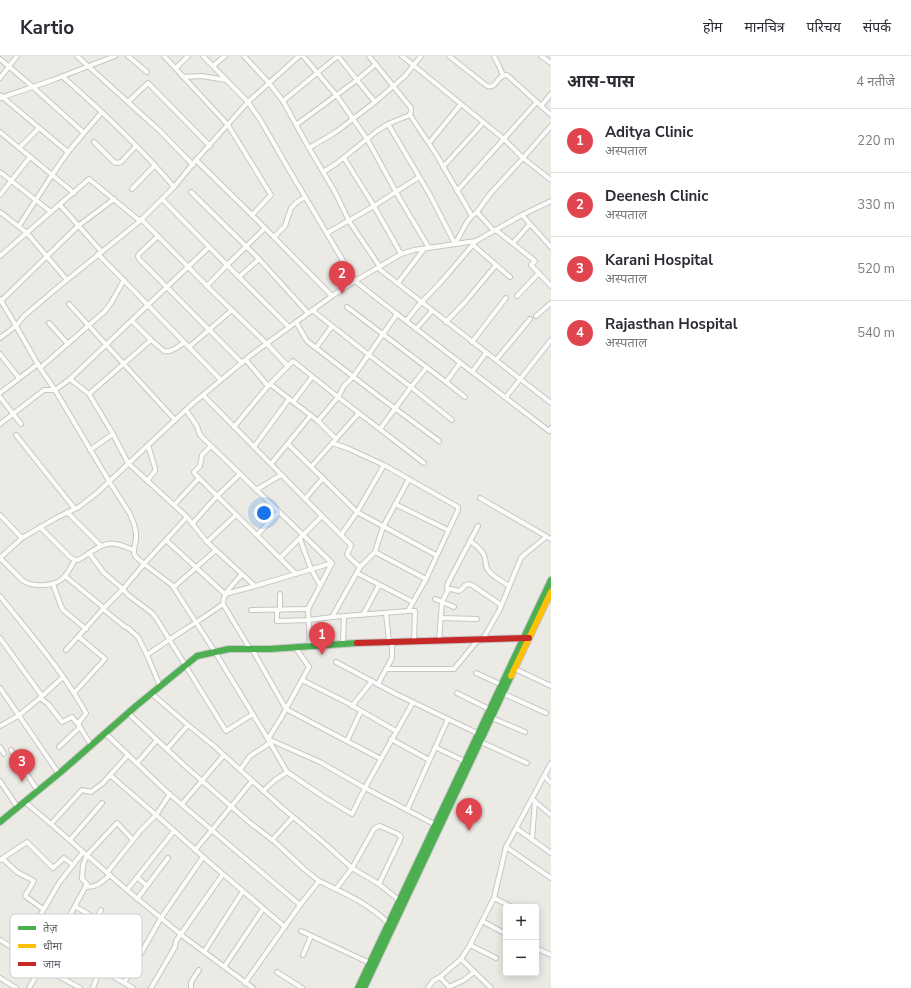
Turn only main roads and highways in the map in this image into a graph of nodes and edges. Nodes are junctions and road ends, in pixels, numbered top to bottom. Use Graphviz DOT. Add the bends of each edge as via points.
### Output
graph roads {
  1 [pos="551,580"];
  2 [pos="551,592"];
  3 [pos="527,638"];
  4 [pos="0,822"];
  5 [pos="358,988"];
  6 [pos="364,988"];
  1 -- 3 [label="main road"];
  2 -- 3 [label="main road"];
  3 -- 4 [label="main road" via="228,649 197,656"];
  3 -- 5 [label="main road" via="502,685"];
  3 -- 6 [label="main road" via="504,694"];
}
